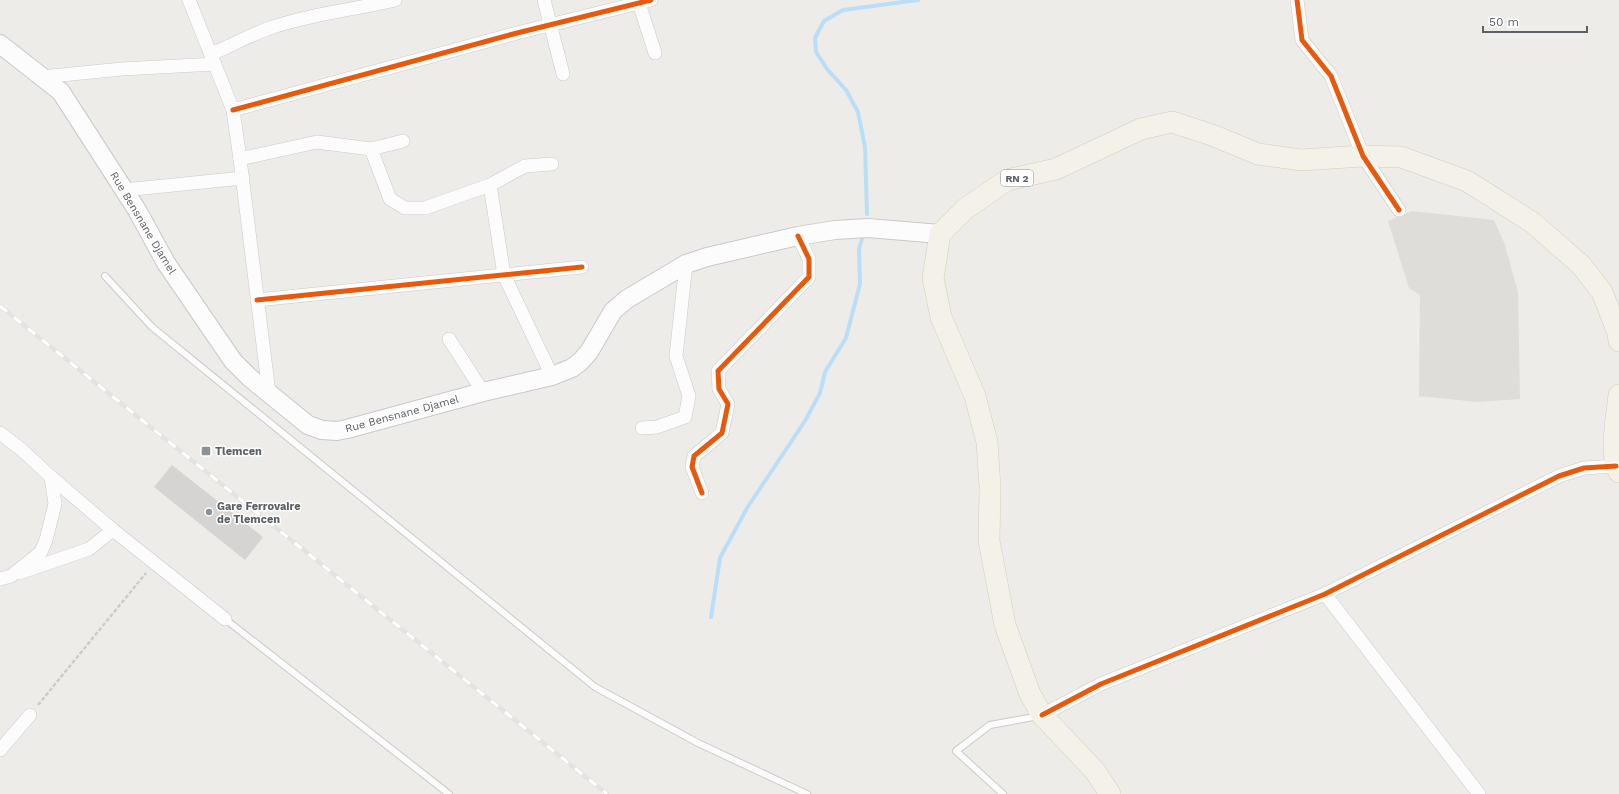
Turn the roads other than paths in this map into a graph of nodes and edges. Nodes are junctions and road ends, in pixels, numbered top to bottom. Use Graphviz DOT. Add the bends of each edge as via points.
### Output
graph roads {
  1 [pos="189,0"];
  2 [pos="395,0"];
  3 [pos="544,0"];
  4 [pos="1297,0"];
  5 [pos="643,1"];
  6 [pos="551,25"];
  7 [pos="0,44"];
  8 [pos="655,53"];
  9 [pos="213,59"];
  10 [pos="563,74"];
  11 [pos="41,77"];
  12 [pos="233,110"];
  13 [pos="403,141"];
  14 [pos="371,149"];
  15 [pos="1363,156"];
  16 [pos="240,159"];
  17 [pos="552,164"];
  18 [pos="243,178"];
  19 [pos="490,185"];
  20 [pos="124,190"];
  21 [pos="1399,210"];
  22 [pos="940,234"];
  23 [pos="798,236"];
  24 [pos="686,264"];
  25 [pos="582,267"];
  26 [pos="504,275"];
  27 [pos="105,276"];
  28 [pos="257,300"];
  29 [pos="449,339"];
  30 [pos="1619,342"];
  31 [pos="552,376"];
  32 [pos="483,392"];
  33 [pos="269,393"];
  34 [pos="1619,395"];
  35 [pos="642,428"];
  36 [pos="0,432"];
  37 [pos="1617,469"];
  38 [pos="51,477"];
  39 [pos="702,493"];
  40 [pos="113,530"];
  41 [pos="6,577"];
  42 [pos="1325,594"];
  43 [pos="225,619"];
  44 [pos="30,715"];
  45 [pos="1042,715"];
  46 [pos="0,750"];
  47 [pos="449,794"];
  48 [pos="807,794"];
  49 [pos="1004,794"];
  50 [pos="1110,794"];
  51 [pos="1479,794"];
  1 -- 9 [label="street"];
  2 -- 9 [label="street" via="322,13 269,28"];
  3 -- 6 [label="street"];
  4 -- 15 [label="street" via="1302,40 1331,76"];
  5 -- 6 [label="street"];
  5 -- 8 [label="street"];
  6 -- 10 [label="street"];
  6 -- 12 [label="street"];
  7 -- 11 [label="main road, Rue Bensnane Djamel"];
  9 -- 11 [label="street"];
  9 -- 12 [label="street"];
  11 -- 20 [label="main road, Rue Bensnane Djamel" via="61,92"];
  12 -- 16 [label="street"];
  13 -- 14 [label="street"];
  14 -- 16 [label="street" via="317,142"];
  14 -- 19 [label="street" via="390,199 405,208 425,208"];
  15 -- 21 [label="street"];
  15 -- 22 [label="main road, RN 2" via="1301,160 1258,154 1172,122 1141,129 1056,170 1007,180 965,209"];
  15 -- 30 [label="main road, RN 2" via="1401,157 1466,181 1533,223 1581,265 1602,292"];
  16 -- 18 [label="street"];
  17 -- 19 [label="street" via="525,166"];
  18 -- 20 [label="street"];
  18 -- 28 [label="street"];
  19 -- 26 [label="street"];
  20 -- 33 [label="main road, Rue Bensnane Djamel" via="166,263 233,361"];
  22 -- 23 [label="main road, Rue Bensnane Djamel" via="868,228"];
  22 -- 45 [label="main road" via="933,278 941,317 975,396 987,442 990,487 988,541 1005,625 1030,694"];
  23 -- 24 [label="main road, Rue Bensnane Djamel"];
  23 -- 39 [label="street" via="809,259 809,277 718,371 719,389 728,404 722,433 694,456 692,467"];
  24 -- 31 [label="main road, Rue Bensnane Djamel" via="627,299 613,311 589,352 580,362"];
  24 -- 35 [label="street" via="676,356 689,396 684,416 656,427"];
  25 -- 26 [label="street"];
  26 -- 28 [label="street"];
  26 -- 31 [label="street"];
  27 -- 48 [label="lane" via="152,327 595,687 698,743"];
  28 -- 33 [label="street"];
  29 -- 32 [label="street"];
  31 -- 32 [label="main road, Rue Bensnane Djamel"];
  32 -- 33 [label="main road, Rue Bensnane Djamel" via="336,431 308,425"];
  34 -- 37 [label="main road" via="1615,430"];
  36 -- 38 [label="street"];
  37 -- 42 [label="street" via="1584,468 1560,476"];
  38 -- 40 [label="street"];
  38 -- 41 [label="street" via="55,504 41,552"];
  40 -- 41 [label="street" via="89,549"];
  40 -- 43 [label="street"];
  42 -- 45 [label="street" via="1102,684"];
  42 -- 51 [label="street"];
  43 -- 47 [label="lane"];
  44 -- 46 [label="street"];
  45 -- 49 [label="lane" via="990,726 956,751"];
  45 -- 50 [label="main road" via="1095,771"];
}
